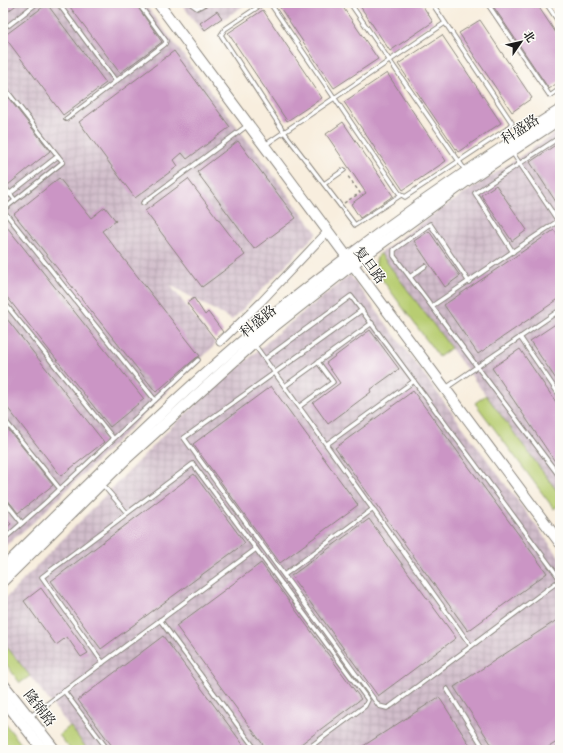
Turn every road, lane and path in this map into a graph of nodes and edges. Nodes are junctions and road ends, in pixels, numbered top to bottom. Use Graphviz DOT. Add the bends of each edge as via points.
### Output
graph roads {
  1 [pos="37,3"];
  2 [pos="58,3"];
  3 [pos="138,3"];
  4 [pos="158,3"];
  5 [pos="190,3"];
  6 [pos="207,3"];
  7 [pos="264,3"];
  8 [pos="270,3"];
  9 [pos="350,3"];
  10 [pos="432,3"];
  11 [pos="487,3"];
  12 [pos="546,3"];
  13 [pos="445,23"];
  14 [pos="560,24"];
  15 [pos="8,25"];
  16 [pos="390,61"];
  17 [pos="115,80"];
  18 [pos="3,86"];
  19 [pos="560,89"];
  20 [pos="335,98"];
  21 [pos="560,110"];
  22 [pos="66,119"];
  23 [pos="560,119"];
  24 [pos="249,125"];
  25 [pos="284,132"];
  26 [pos="560,137"];
  27 [pos="264,145"];
  28 [pos="510,147"];
  29 [pos="58,156"];
  30 [pos="459,161"];
  31 [pos="520,163"];
  32 [pos="344,170"];
  33 [pos="469,175"];
  34 [pos="324,184"];
  35 [pos="3,185"];
  36 [pos="10,194"];
  37 [pos="401,195"];
  38 [pos="3,199"];
  39 [pos="15,200"];
  40 [pos="143,203"];
  41 [pos="340,206"];
  42 [pos="3,210"];
  43 [pos="559,223"];
  44 [pos="328,232"];
  45 [pos="513,252"];
  46 [pos="350,261"];
  47 [pos="426,266"];
  48 [pos="410,277"];
  49 [pos="469,282"];
  50 [pos="3,301"];
  51 [pos="432,306"];
  52 [pos="362,310"];
  53 [pos="560,312"];
  54 [pos="372,323"];
  55 [pos="520,337"];
  56 [pos="250,340"];
  57 [pos="220,342"];
  58 [pos="265,359"];
  59 [pos="198,360"];
  60 [pos="318,362"];
  61 [pos="477,366"];
  62 [pos="275,372"];
  63 [pos="414,381"];
  64 [pos="285,386"];
  65 [pos="445,388"];
  66 [pos="560,396"];
  67 [pos="155,400"];
  68 [pos="300,406"];
  69 [pos="3,418"];
  70 [pos="113,438"];
  71 [pos="327,444"];
  72 [pos="560,477"];
  73 [pos="99,480"];
  74 [pos="60,489"];
  75 [pos="3,499"];
  76 [pos="373,509"];
  77 [pos="127,513"];
  78 [pos="22,523"];
  79 [pos="3,540"];
  80 [pos="560,543"];
  81 [pos="256,549"];
  82 [pos="3,568"];
  83 [pos="284,575"];
  84 [pos="560,580"];
  85 [pos="3,581"];
  86 [pos="160,620"];
  87 [pos="471,646"];
  88 [pos="103,663"];
  89 [pos="3,684"];
  90 [pos="446,689"];
  91 [pos="64,691"];
  92 [pos="3,699"];
  93 [pos="26,720"];
  94 [pos="560,747"];
  95 [pos="43,750"];
  96 [pos="55,750"];
  97 [pos="108,750"];
  98 [pos="256,750"];
  99 [pos="306,750"];
  100 [pos="485,750"];
  101 [pos="556,750"];
  1 -- 15 [label="lane"];
  2 -- 17 [label="lane"];
  3 -- 17 [label="lane" via="166,41"];
  4 -- 24 [label="street, 复旦路"];
  5 -- 6 [label="lane" via="197,8"];
  7 -- 25 [label="lane" via="225,29 221,35"];
  8 -- 20 [label="lane"];
  9 -- 16 [label="lane"];
  10 -- 13 [label="lane"];
  11 -- 19 [label="lane" via="550,96"];
  12 -- 14 [label="lane"];
  13 -- 16 [label="lane"];
  13 -- 30 [label="lane" via="512,123 507,130"];
  16 -- 20 [label="lane"];
  16 -- 30 [label="lane"];
  17 -- 22 [label="lane"];
  18 -- 29 [label="lane"];
  20 -- 25 [label="lane"];
  20 -- 37 [label="lane"];
  21 -- 28 [label="street, 科盛路"];
  23 -- 28 [label="street, 科盛路"];
  24 -- 27 [label="street, 复旦路"];
  24 -- 40 [label="lane"];
  25 -- 27 [label="lane"];
  25 -- 34 [label="lane"];
  26 -- 31 [label="lane"];
  27 -- 44 [label="street, 复旦路"];
  28 -- 31 [label="lane"];
  28 -- 33 [label="street, 科盛路"];
  29 -- 36 [label="lane"];
  29 -- 39 [label="lane" via="63,162"];
  30 -- 33 [label="lane"];
  30 -- 37 [label="lane" via="407,196"];
  31 -- 43 [label="lane"];
  31 -- 45 [label="lane" via="475,192"];
  32 -- 34 [label="lane"];
  32 -- 41 [label="path" via="360,193"];
  33 -- 46 [label="street, 科盛路"];
  34 -- 41 [label="lane"];
  35 -- 36 [label="lane"];
  36 -- 38 [label="lane"];
  36 -- 39 [label="lane"];
  37 -- 41 [label="lane" via="356,225"];
  39 -- 42 [label="lane"];
  42 -- 67 [label="lane"];
  43 -- 45 [label="lane"];
  44 -- 46 [label="street, 复旦路"];
  44 -- 57 [label="street"];
  45 -- 49 [label="lane"];
  46 -- 56 [label="street, 科盛路"];
  46 -- 65 [label="street, 复旦路"];
  47 -- 48 [label="lane"];
  48 -- 49 [label="lane" via="393,253 398,246 430,224"];
  48 -- 51 [label="lane"];
  49 -- 51 [label="lane"];
  50 -- 70 [label="lane"];
  51 -- 61 [label="lane"];
  52 -- 54 [label="lane"];
  52 -- 58 [label="lane" via="351,296"];
  52 -- 62 [label="lane"];
  53 -- 55 [label="lane"];
  54 -- 60 [label="lane"];
  54 -- 63 [label="lane"];
  55 -- 61 [label="lane"];
  55 -- 66 [label="lane"];
  56 -- 58 [label="lane"];
  56 -- 73 [label="street, 科盛路" via="141,433"];
  58 -- 62 [label="lane"];
  59 -- 67 [label="lane"];
  60 -- 64 [label="lane"];
  60 -- 68 [label="lane" via="333,382"];
  61 -- 65 [label="lane"];
  61 -- 72 [label="lane"];
  62 -- 64 [label="lane"];
  62 -- 83 [label="lane" via="184,438"];
  63 -- 71 [label="lane"];
  63 -- 84 [label="lane"];
  64 -- 68 [label="lane"];
  65 -- 80 [label="street, 复旦路"];
  67 -- 70 [label="lane"];
  68 -- 71 [label="lane"];
  69 -- 74 [label="lane"];
  70 -- 74 [label="lane"];
  71 -- 76 [label="lane"];
  73 -- 77 [label="lane"];
  73 -- 82 [label="street, 科盛路"];
  73 -- 85 [label="street, 科盛路"];
  74 -- 78 [label="lane"];
  75 -- 78 [label="lane"];
  76 -- 83 [label="lane"];
  76 -- 87 [label="lane"];
  77 -- 81 [label="lane" via="193,464"];
  77 -- 88 [label="lane" via="42,577"];
  78 -- 79 [label="lane"];
  81 -- 86 [label="lane"];
  81 -- 99 [label="lane" via="368,700 365,706"];
  83 -- 87 [label="lane" via="379,706 383,708 391,706"];
  84 -- 87 [label="lane"];
  86 -- 88 [label="lane"];
  86 -- 98 [label="lane"];
  88 -- 91 [label="lane"];
  89 -- 93 [label="street, 隆锦路"];
  90 -- 100 [label="lane"];
  91 -- 93 [label="lane"];
  91 -- 97 [label="lane"];
  92 -- 93 [label="street, 隆锦路"];
  93 -- 95 [label="street, 隆锦路"];
  93 -- 96 [label="street, 隆锦路"];
  94 -- 101 [label="lane"];
}
